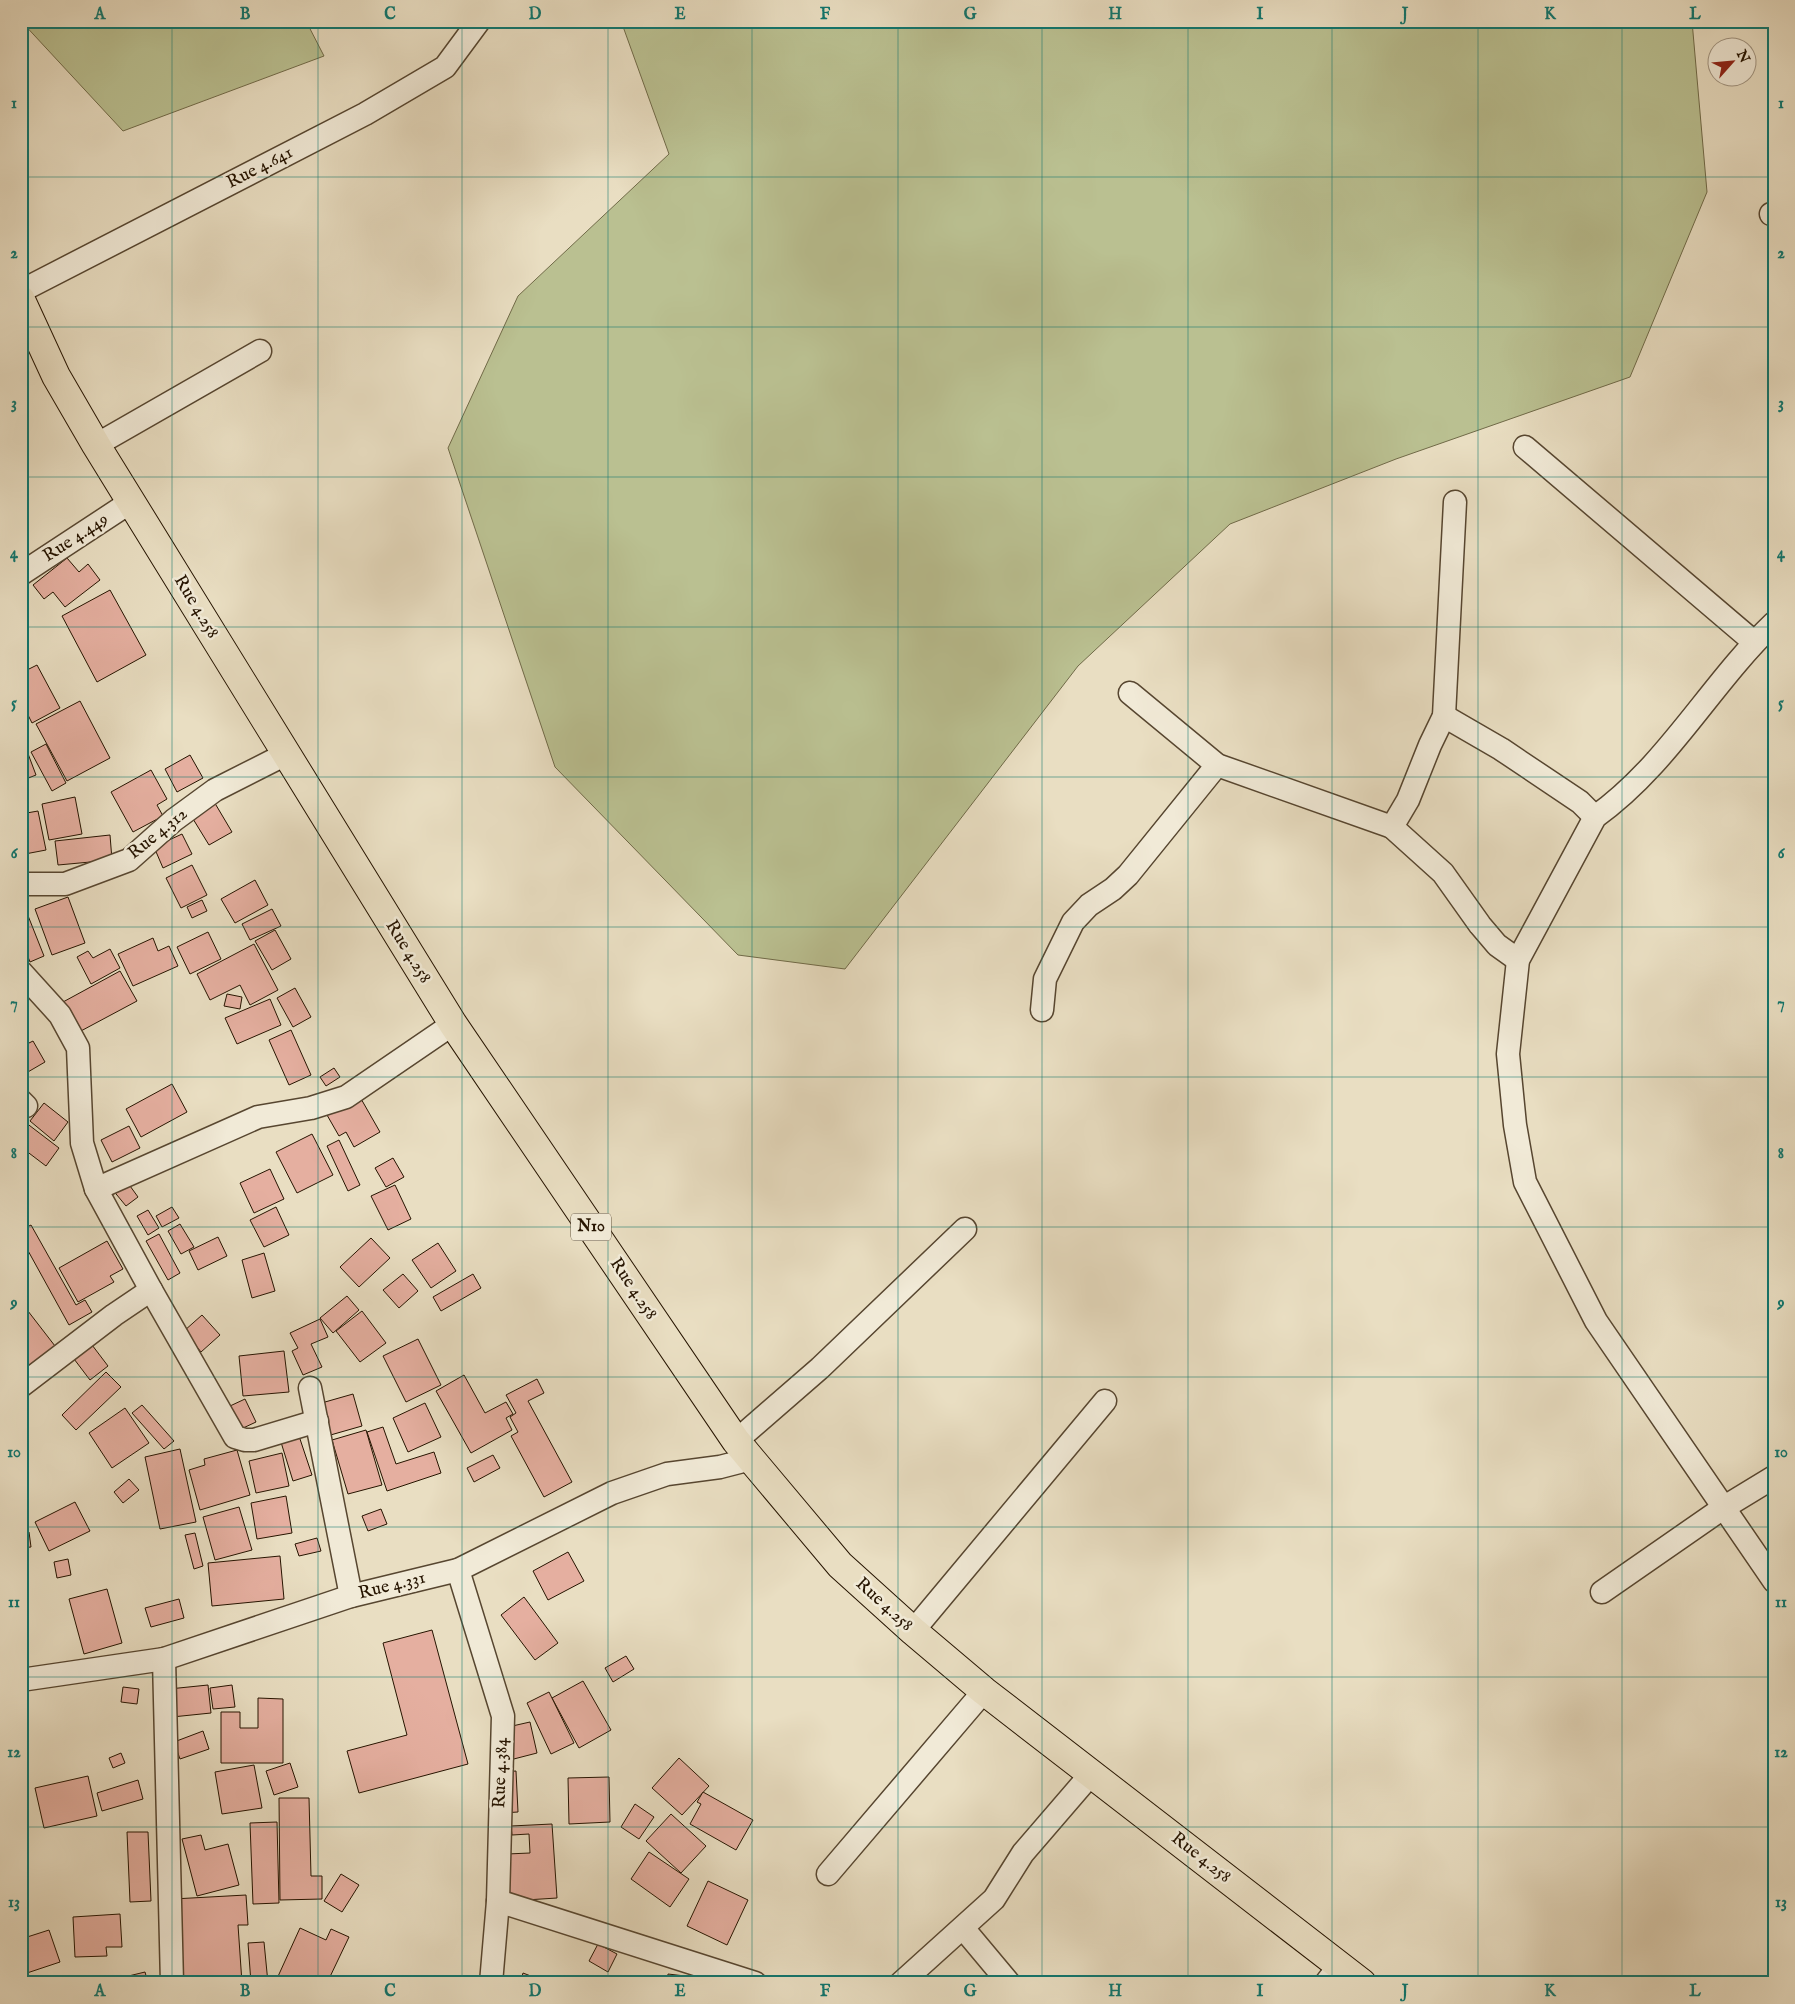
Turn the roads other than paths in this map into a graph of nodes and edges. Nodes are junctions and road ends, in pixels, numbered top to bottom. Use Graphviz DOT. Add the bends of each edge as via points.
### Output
graph roads {
  1 [pos="479,21"];
  2 [pos="21,291"];
  3 [pos="21,300"];
  4 [pos="260,351"];
  5 [pos="96,445"];
  6 [pos="1525,447"];
  7 [pos="132,501"];
  8 [pos="1455,502"];
  9 [pos="21,574"];
  10 [pos="1774,624"];
  11 [pos="1754,642"];
  12 [pos="1130,693"];
  13 [pos="1444,716"];
  14 [pos="286,754"];
  15 [pos="1217,765"];
  16 [pos="1595,816"];
  17 [pos="1392,826"];
  18 [pos="21,884"];
  19 [pos="1518,960"];
  20 [pos="21,972"];
  21 [pos="1042,1010"];
  22 [pos="453,1024"];
  23 [pos="96,1189"];
  24 [pos="965,1229"];
  25 [pos="151,1290"];
  26 [pos="21,1386"];
  27 [pos="310,1388"];
  28 [pos="1106,1402"];
  29 [pos="317,1421"];
  30 [pos="744,1450"];
  31 [pos="1774,1477"];
  32 [pos="1723,1508"];
  33 [pos="458,1570"];
  34 [pos="1774,1581"];
  35 [pos="1602,1592"];
  36 [pos="352,1596"];
  37 [pos="912,1631"];
  38 [pos="164,1659"];
  39 [pos="21,1680"];
  40 [pos="984,1692"];
  41 [pos="1090,1774"];
  42 [pos="828,1874"];
  43 [pos="498,1901"];
  44 [pos="963,1928"];
  45 [pos="1332,1974"];
  46 [pos="172,1983"];
  47 [pos="491,1983"];
  48 [pos="755,1983"];
  49 [pos="901,1983"];
  50 [pos="1009,1983"];
  51 [pos="1362,1983"];
  1 -- 2 [label="street, Rue 4.641" via="445,67 366,114"];
  3 -- 5 [label="highway, Rue 4.258 / N10" via="56,376"];
  4 -- 5 [label="street"];
  5 -- 7 [label="highway, Rue 4.258 / N10"];
  6 -- 11 [label="street"];
  7 -- 9 [label="street, Rue 4.449"];
  7 -- 14 [label="highway, Rue 4.258 / N10"];
  8 -- 13 [label="street"];
  10 -- 11 [label="street"];
  11 -- 16 [label="street" via="1668,749 1615,803"];
  12 -- 15 [label="street"];
  13 -- 16 [label="street" via="1501,749 1580,802"];
  13 -- 17 [label="street" via="1408,800"];
  14 -- 18 [label="street, Rue 4.312" via="215,790 128,860 65,884"];
  14 -- 22 [label="highway, Rue 4.258 / N10"];
  15 -- 17 [label="street"];
  15 -- 21 [label="street" via="1128,875 1089,905 1073,922 1045,979"];
  16 -- 19 [label="street"];
  17 -- 19 [label="street" via="1443,873 1497,945"];
  19 -- 32 [label="street" via="1508,1054 1525,1182 1596,1321"];
  20 -- 23 [label="street" via="60,1015 78,1048 82,1143"];
  22 -- 23 [label="street" via="346,1097 311,1108 258,1117"];
  22 -- 30 [label="highway, Rue 4.258 / N10"];
  23 -- 25 [label="street"];
  24 -- 30 [label="street" via="820,1368"];
  25 -- 26 [label="street"];
  25 -- 29 [label="street" via="235,1436 254,1440"];
  27 -- 29 [label="street"];
  28 -- 37 [label="street"];
  29 -- 36 [label="street"];
  30 -- 33 [label="street, Rue 4.331" via="720,1467 667,1474 612,1493"];
  30 -- 37 [label="highway, Rue 4.258 / N10" via="840,1566"];
  31 -- 32 [label="street"];
  32 -- 34 [label="street"];
  32 -- 35 [label="street"];
  33 -- 36 [label="street, Rue 4.331"];
  33 -- 43 [label="street, Rue 4.384" via="503,1716"];
  36 -- 38 [label="street, Rue 4.331"];
  37 -- 40 [label="highway, Rue 4.258 / N10"];
  38 -- 39 [label="street, Rue 4.331"];
  38 -- 46 [label="street"];
  40 -- 41 [label="highway, Rue 4.258 / N10"];
  40 -- 42 [label="street"];
  41 -- 44 [label="street" via="1023,1853 994,1898"];
  41 -- 45 [label="highway, Rue 4.258 / N10" via="1193,1851"];
  43 -- 47 [label="street, Rue 4.384"];
  43 -- 48 [label="street"];
  44 -- 49 [label="street"];
  44 -- 50 [label="street"];
  45 -- 51 [label="highway, Rue 4.258 / N10"];
}
